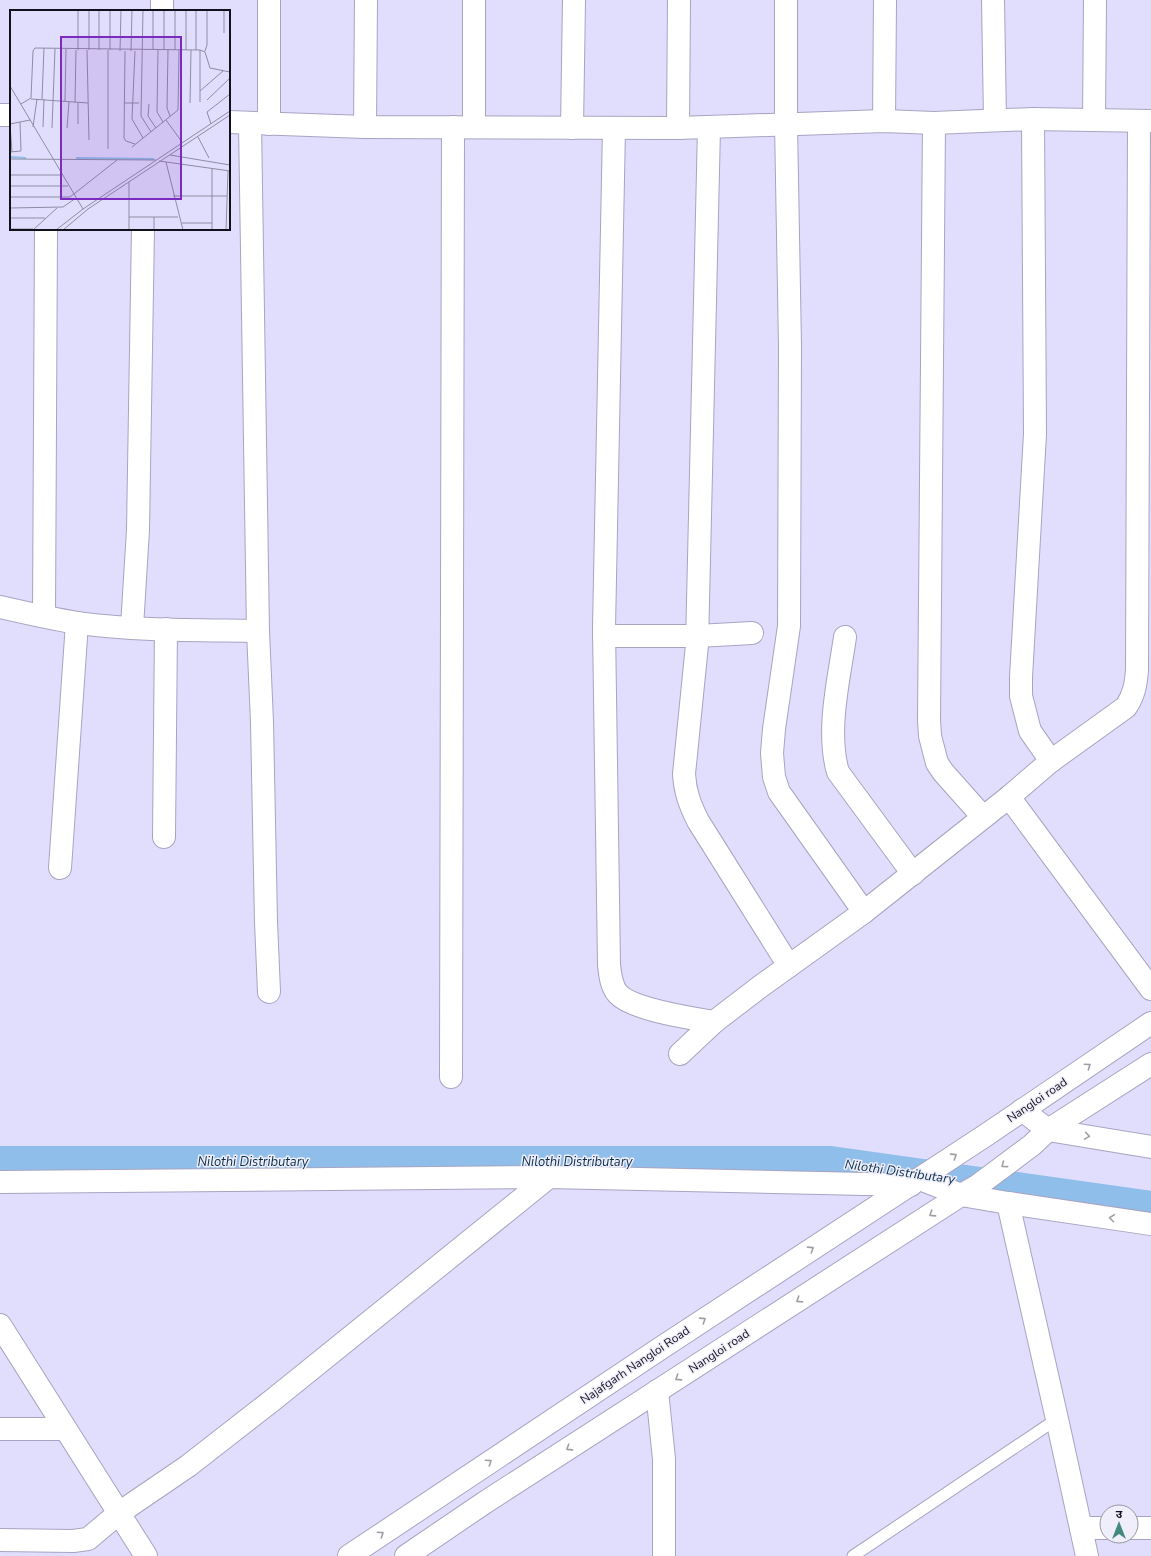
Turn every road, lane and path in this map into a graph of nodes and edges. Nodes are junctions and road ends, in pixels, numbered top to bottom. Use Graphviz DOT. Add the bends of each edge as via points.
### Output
graph roads {
  1 [pos="269,0"];
  2 [pos="366,0"];
  3 [pos="474,0"];
  4 [pos="574,0"];
  5 [pos="679,0"];
  6 [pos="786,0"];
  7 [pos="885,0"];
  8 [pos="993,0"];
  9 [pos="1095,0"];
  10 [pos="1033,119"];
  11 [pos="994,120"];
  12 [pos="1094,120"];
  13 [pos="884,121"];
  14 [pos="1145,121"];
  15 [pos="249,123"];
  16 [pos="786,123"];
  17 [pos="934,123"];
  18 [pos="365,127"];
  19 [pos="463,127"];
  20 [pos="572,128"];
  21 [pos="614,128"];
  22 [pos="678,128"];
  23 [pos="709,128"];
  24 [pos="46,230"];
  25 [pos="143,230"];
  26 [pos="0,607"];
  27 [pos="44,616"];
  28 [pos="77,623"];
  29 [pos="132,627"];
  30 [pos="166,629"];
  31 [pos="258,631"];
  32 [pos="752,633"];
  33 [pos="604,636"];
  34 [pos="697,636"];
  35 [pos="845,637"];
  36 [pos="1051,761"];
  37 [pos="1009,797"];
  38 [pos="983,818"];
  39 [pos="164,837"];
  40 [pos="60,868"];
  41 [pos="913,874"];
  42 [pos="864,912"];
  43 [pos="788,966"];
  44 [pos="1151,990"];
  45 [pos="269,992"];
  46 [pos="714,1022"];
  47 [pos="1151,1023"];
  48 [pos="680,1054"];
  49 [pos="1151,1064"];
  50 [pos="451,1077"];
  51 [pos="1022,1110"];
  52 [pos="1048,1130"];
  53 [pos="1151,1147"];
  54 [pos="549,1177"];
  55 [pos="918,1180"];
  56 [pos="0,1182"];
  57 [pos="969,1190"];
  58 [pos="1008,1203"];
  59 [pos="1151,1224"];
  60 [pos="1,1327"];
  61 [pos="657,1392"];
  62 [pos="1057,1419"];
  63 [pos="65,1428"];
  64 [pos="0,1429"];
  65 [pos="119,1513"];
  66 [pos="1080,1528"];
  67 [pos="1099,1528"];
  68 [pos="1139,1528"];
  69 [pos="1151,1528"];
  70 [pos="0,1540"];
  71 [pos="141,1554"];
  72 [pos="349,1556"];
  73 [pos="406,1556"];
  74 [pos="664,1556"];
  75 [pos="853,1556"];
  76 [pos="1087,1556"];
  1 -- 15 [label="street"];
  2 -- 18 [label="street"];
  3 -- 19 [label="street"];
  4 -- 20 [label="street"];
  5 -- 22 [label="street"];
  6 -- 16 [label="street"];
  7 -- 13 [label="street"];
  8 -- 11 [label="street"];
  9 -- 12 [label="street"];
  10 -- 11 [label="street"];
  10 -- 12 [label="street"];
  10 -- 36 [label="street" via="1035,434 1021,696 1030,731"];
  11 -- 17 [label="street"];
  12 -- 14 [label="street"];
  13 -- 16 [label="street"];
  13 -- 17 [label="street"];
  14 -- 36 [label="street" via="1136,682 1126,707"];
  15 -- 18 [label="street"];
  15 -- 31 [label="street"];
  16 -- 23 [label="street"];
  16 -- 42 [label="street" via="790,347 789,626 774,729 774,777 779,792"];
  17 -- 38 [label="street" via="930,736 937,763"];
  18 -- 19 [label="street"];
  19 -- 20 [label="street"];
  19 -- 50 [label="street"];
  20 -- 21 [label="street"];
  21 -- 22 [label="street"];
  21 -- 33 [label="street"];
  22 -- 23 [label="street"];
  23 -- 34 [label="street"];
  24 -- 27 [label="street"];
  25 -- 29 [label="street" via="138,530"];
  26 -- 27 [label="street"];
  27 -- 28 [label="street"];
  28 -- 29 [label="street"];
  28 -- 40 [label="street"];
  29 -- 30 [label="street"];
  30 -- 31 [label="street"];
  30 -- 39 [label="street"];
  31 -- 45 [label="street"];
  32 -- 34 [label="street"];
  33 -- 34 [label="street"];
  33 -- 46 [label="street" via="611,980 616,993 638,1006"];
  34 -- 43 [label="street" via="684,774 685,789 698,821"];
  35 -- 41 [label="street" via="834,714 834,759 838,772"];
  36 -- 37 [label="street"];
  37 -- 38 [label="street"];
  37 -- 44 [label="street"];
  38 -- 41 [label="street"];
  41 -- 42 [label="street"];
  42 -- 43 [label="street"];
  43 -- 46 [label="street"];
  46 -- 48 [label="street"];
  51 -- 47 [label="street, Nangloi road, one-way"];
  49 -- 52 [label="street"];
  51 -- 52 [label="street"];
  55 -- 51 [label="street, Nangloi road, one-way"];
  52 -- 53 [label="street, one-way"];
  52 -- 57 [label="street, Nangloi road, one-way" via="1032,1145"];
  54 -- 55 [label="street"];
  54 -- 56 [label="street"];
  54 -- 65 [label="street" via="274,1399 188,1466"];
  55 -- 57 [label="street"];
  72 -- 55 [label="street, Najafgarh Nangloi Road, one-way"];
  57 -- 58 [label="street"];
  57 -- 61 [label="street, Nangloi road, one-way"];
  59 -- 58 [label="street, one-way"];
  58 -- 62 [label="street"];
  60 -- 63 [label="street"];
  61 -- 73 [label="street, Nangloi road, one-way"];
  61 -- 74 [label="street" via="664,1460"];
  62 -- 66 [label="street"];
  62 -- 75 [label="lane"];
  63 -- 64 [label="street"];
  63 -- 65 [label="street"];
  65 -- 70 [label="street" via="93,1536 82,1541"];
  65 -- 71 [label="street"];
  66 -- 67 [label="street"];
  66 -- 76 [label="street"];
  68 -- 69 [label="street"];
}
